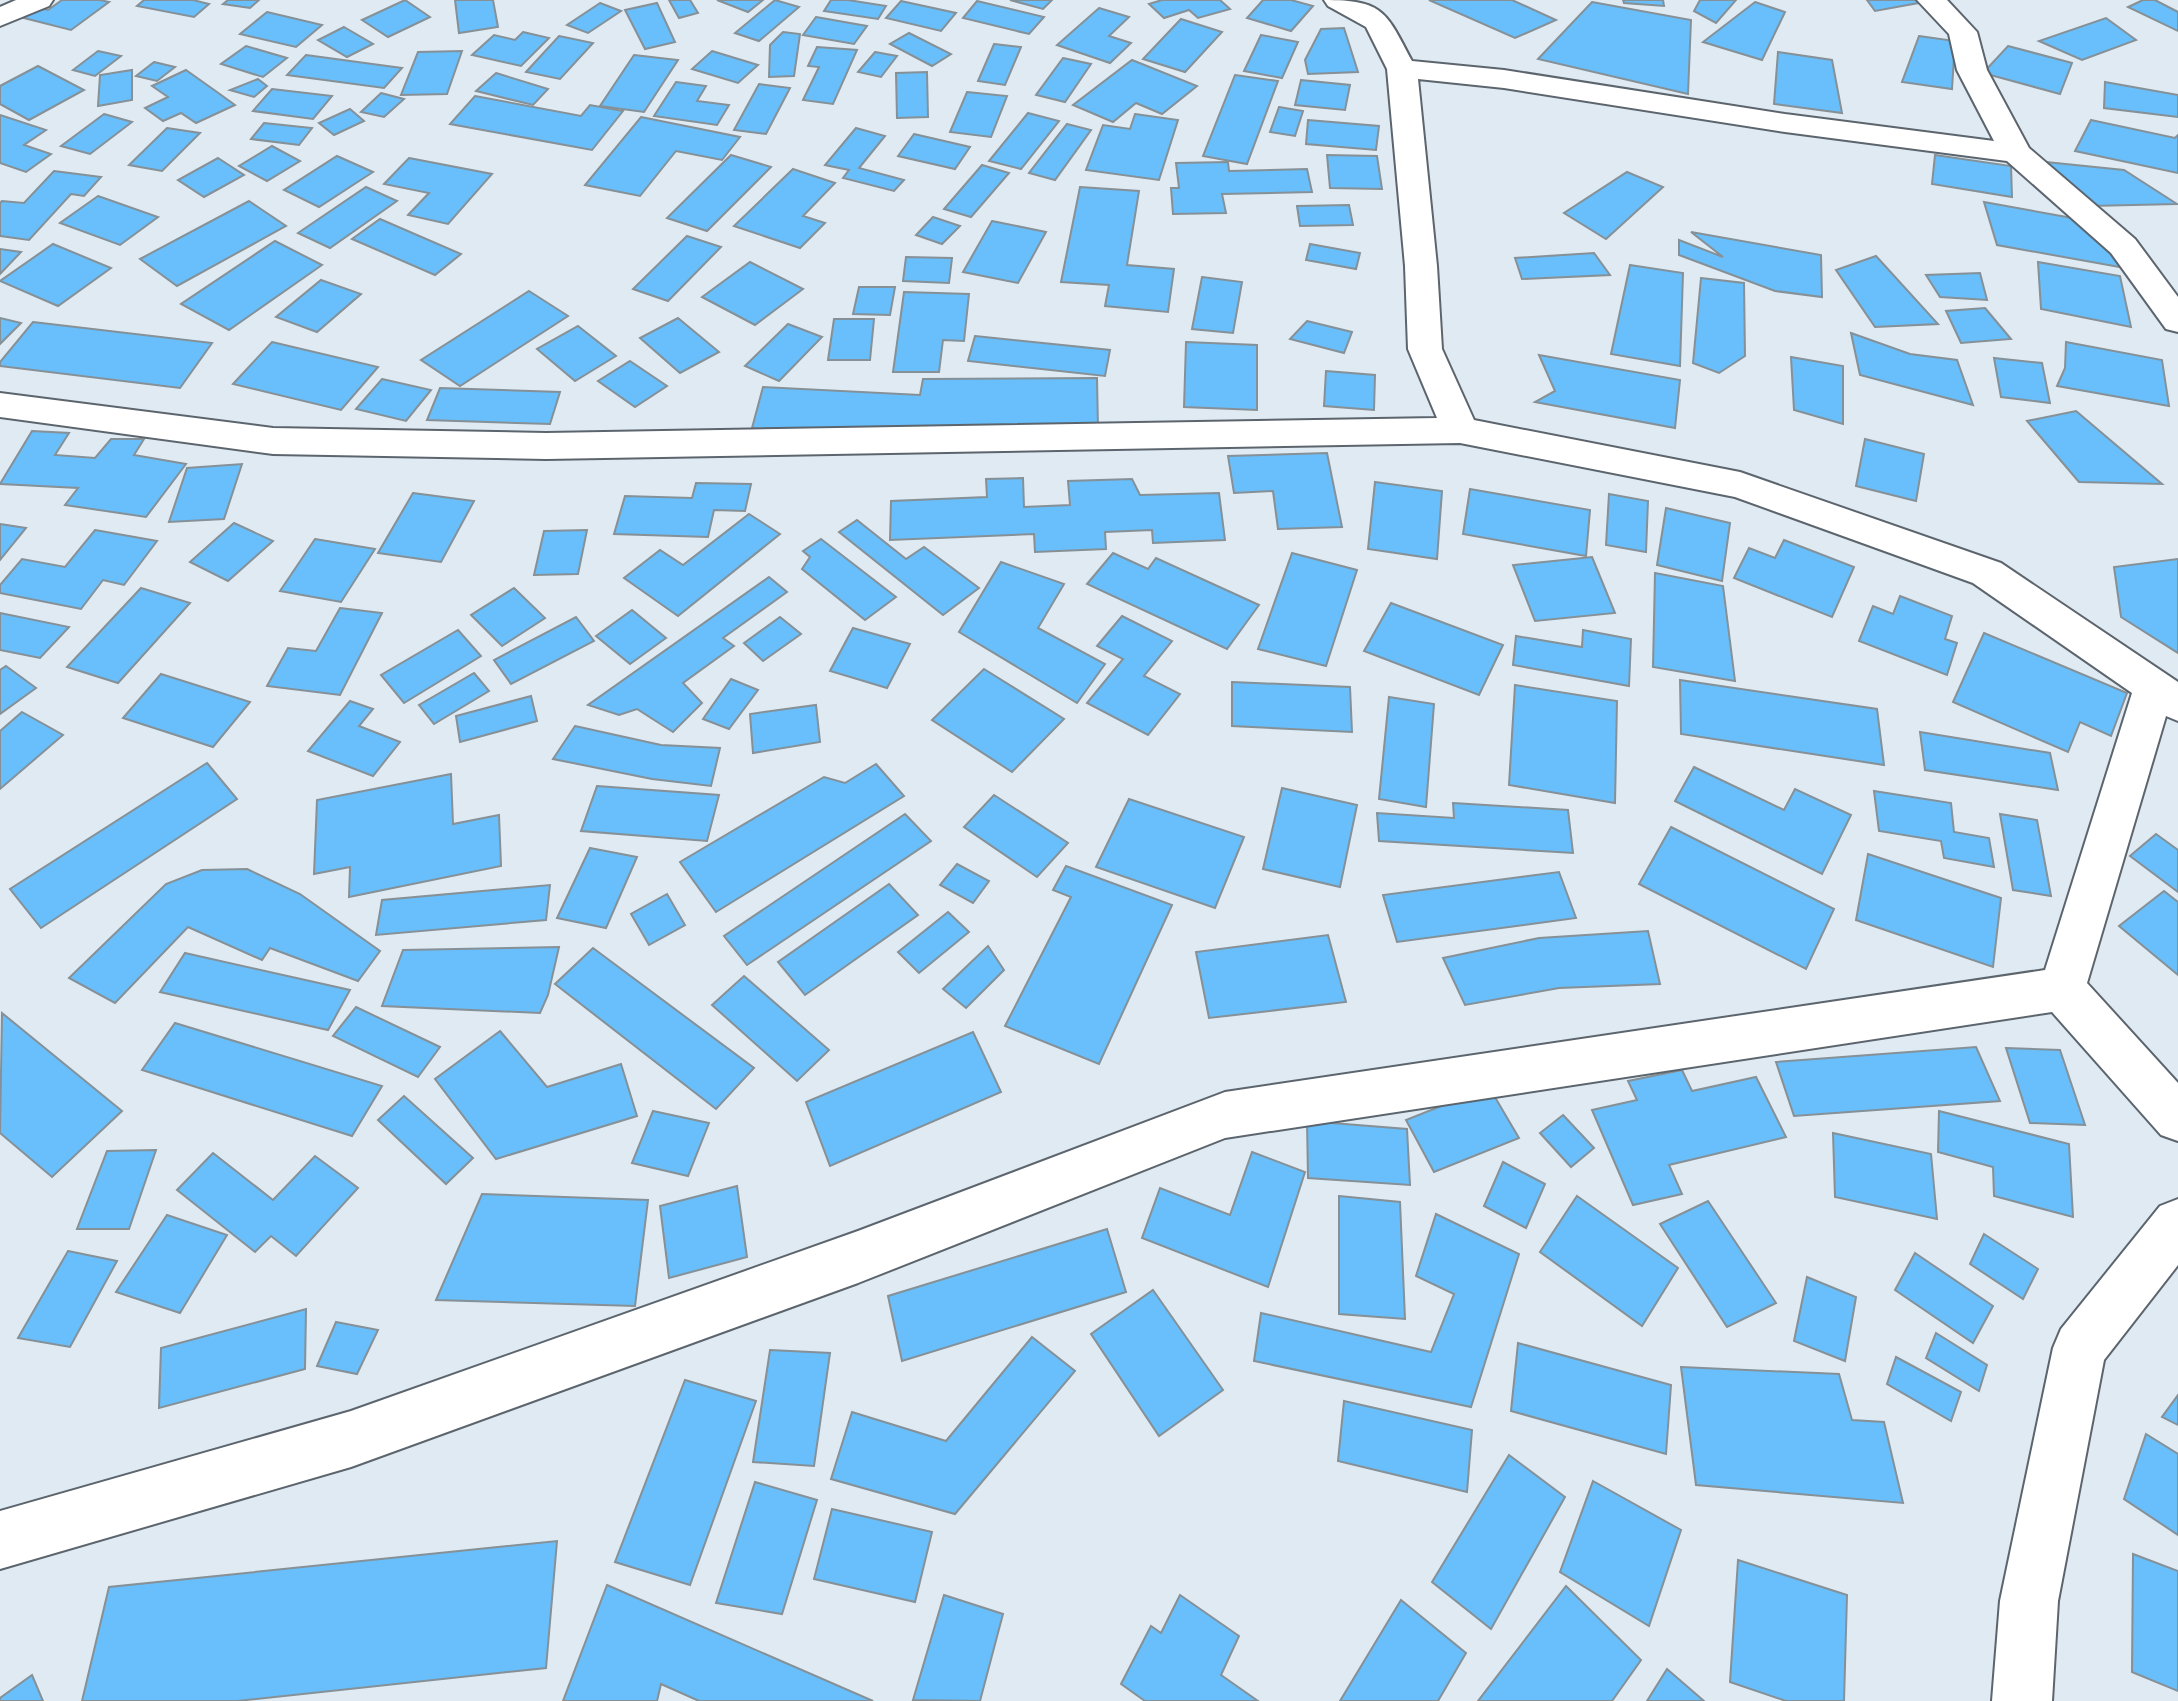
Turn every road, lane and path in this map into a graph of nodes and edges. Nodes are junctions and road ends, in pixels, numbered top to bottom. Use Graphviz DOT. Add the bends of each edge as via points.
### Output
graph roads {
  1 [pos="39,0"];
  2 [pos="1338,0"];
  3 [pos="1931,0"];
  4 [pos="0,18"];
  5 [pos="0,28"];
  6 [pos="0,42"];
  7 [pos="1402,69"];
  8 [pos="2016,153"];
  9 [pos="2178,321"];
  10 [pos="0,405"];
  11 [pos="1460,430"];
  12 [pos="2166,696"];
  13 [pos="2062,989"];
  14 [pos="2178,1118"];
  15 [pos="2178,1224"];
  16 [pos="0,1540"];
  17 [pos="2022,1701"];
  1 -- 4 [label="street"];
  2 -- 7 [label="street" via="1377,22"];
  3 -- 8 [label="street" via="1963,32 1972,70"];
  5 -- 6 [label="street" via="12,36"];
  7 -- 8 [label="street"];
  7 -- 11 [label="street" via="1425,349"];
  8 -- 9 [label="street" via="2123,246"];
  10 -- 11 [label="street" via="273,441 546,446"];
  11 -- 12 [label="street" via="1740,485 1987,573"];
  12 -- 13 [label="street"];
  13 -- 14 [label="street"];
  13 -- 16 [label="street" via="1225,1115 858,1257 351,1439"];
  15 -- 17 [label="street" via="2080,1348 2029,1601"];
}
